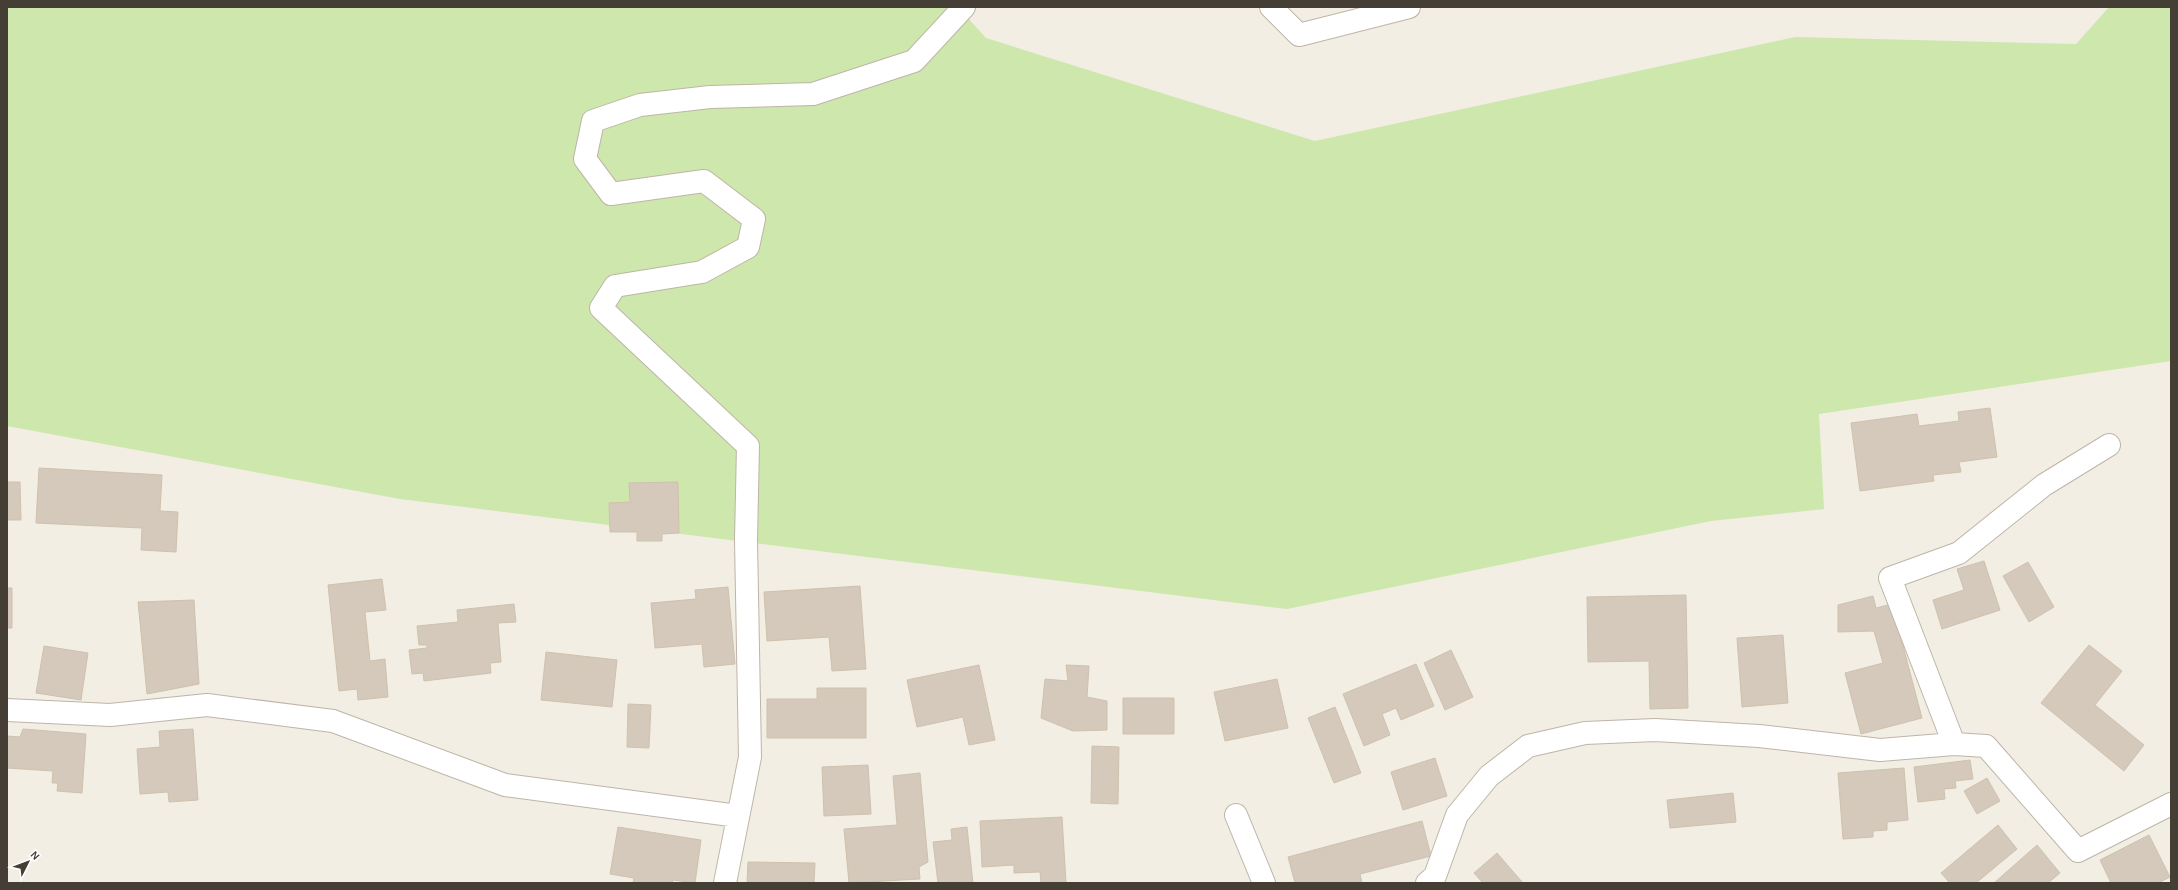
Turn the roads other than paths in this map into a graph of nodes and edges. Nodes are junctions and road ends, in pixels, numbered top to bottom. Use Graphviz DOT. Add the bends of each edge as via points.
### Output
graph roads {
  1 [pos="964,7"];
  2 [pos="1271,7"];
  3 [pos="1410,7"];
  4 [pos="2109,445"];
  5 [pos="7,710"];
  6 [pos="1954,744"];
  7 [pos="2171,804"];
  8 [pos="1236,815"];
  9 [pos="738,816"];
  10 [pos="724,883"];
  11 [pos="1264,883"];
  12 [pos="1428,883"];
  1 -- 9 [label="street" via="914,61 813,94 702,98 640,105 592,120 585,159 612,194 704,181 754,218 748,247 702,272 615,286 601,308 748,446 746,540 750,757"];
  2 -- 3 [label="street" via="1299,35"];
  4 -- 6 [label="street" via="2044,485 1959,553 1890,578"];
  5 -- 9 [label="street" via="110,715 207,705 333,721 505,785"];
  6 -- 7 [label="street" via="1986,746 2078,851"];
  6 -- 12 [label="street" via="1880,750 1759,736 1655,730 1585,733 1528,746 1488,776 1457,815 1435,876"];
  8 -- 11 [label="street"];
  9 -- 10 [label="street"];
}
